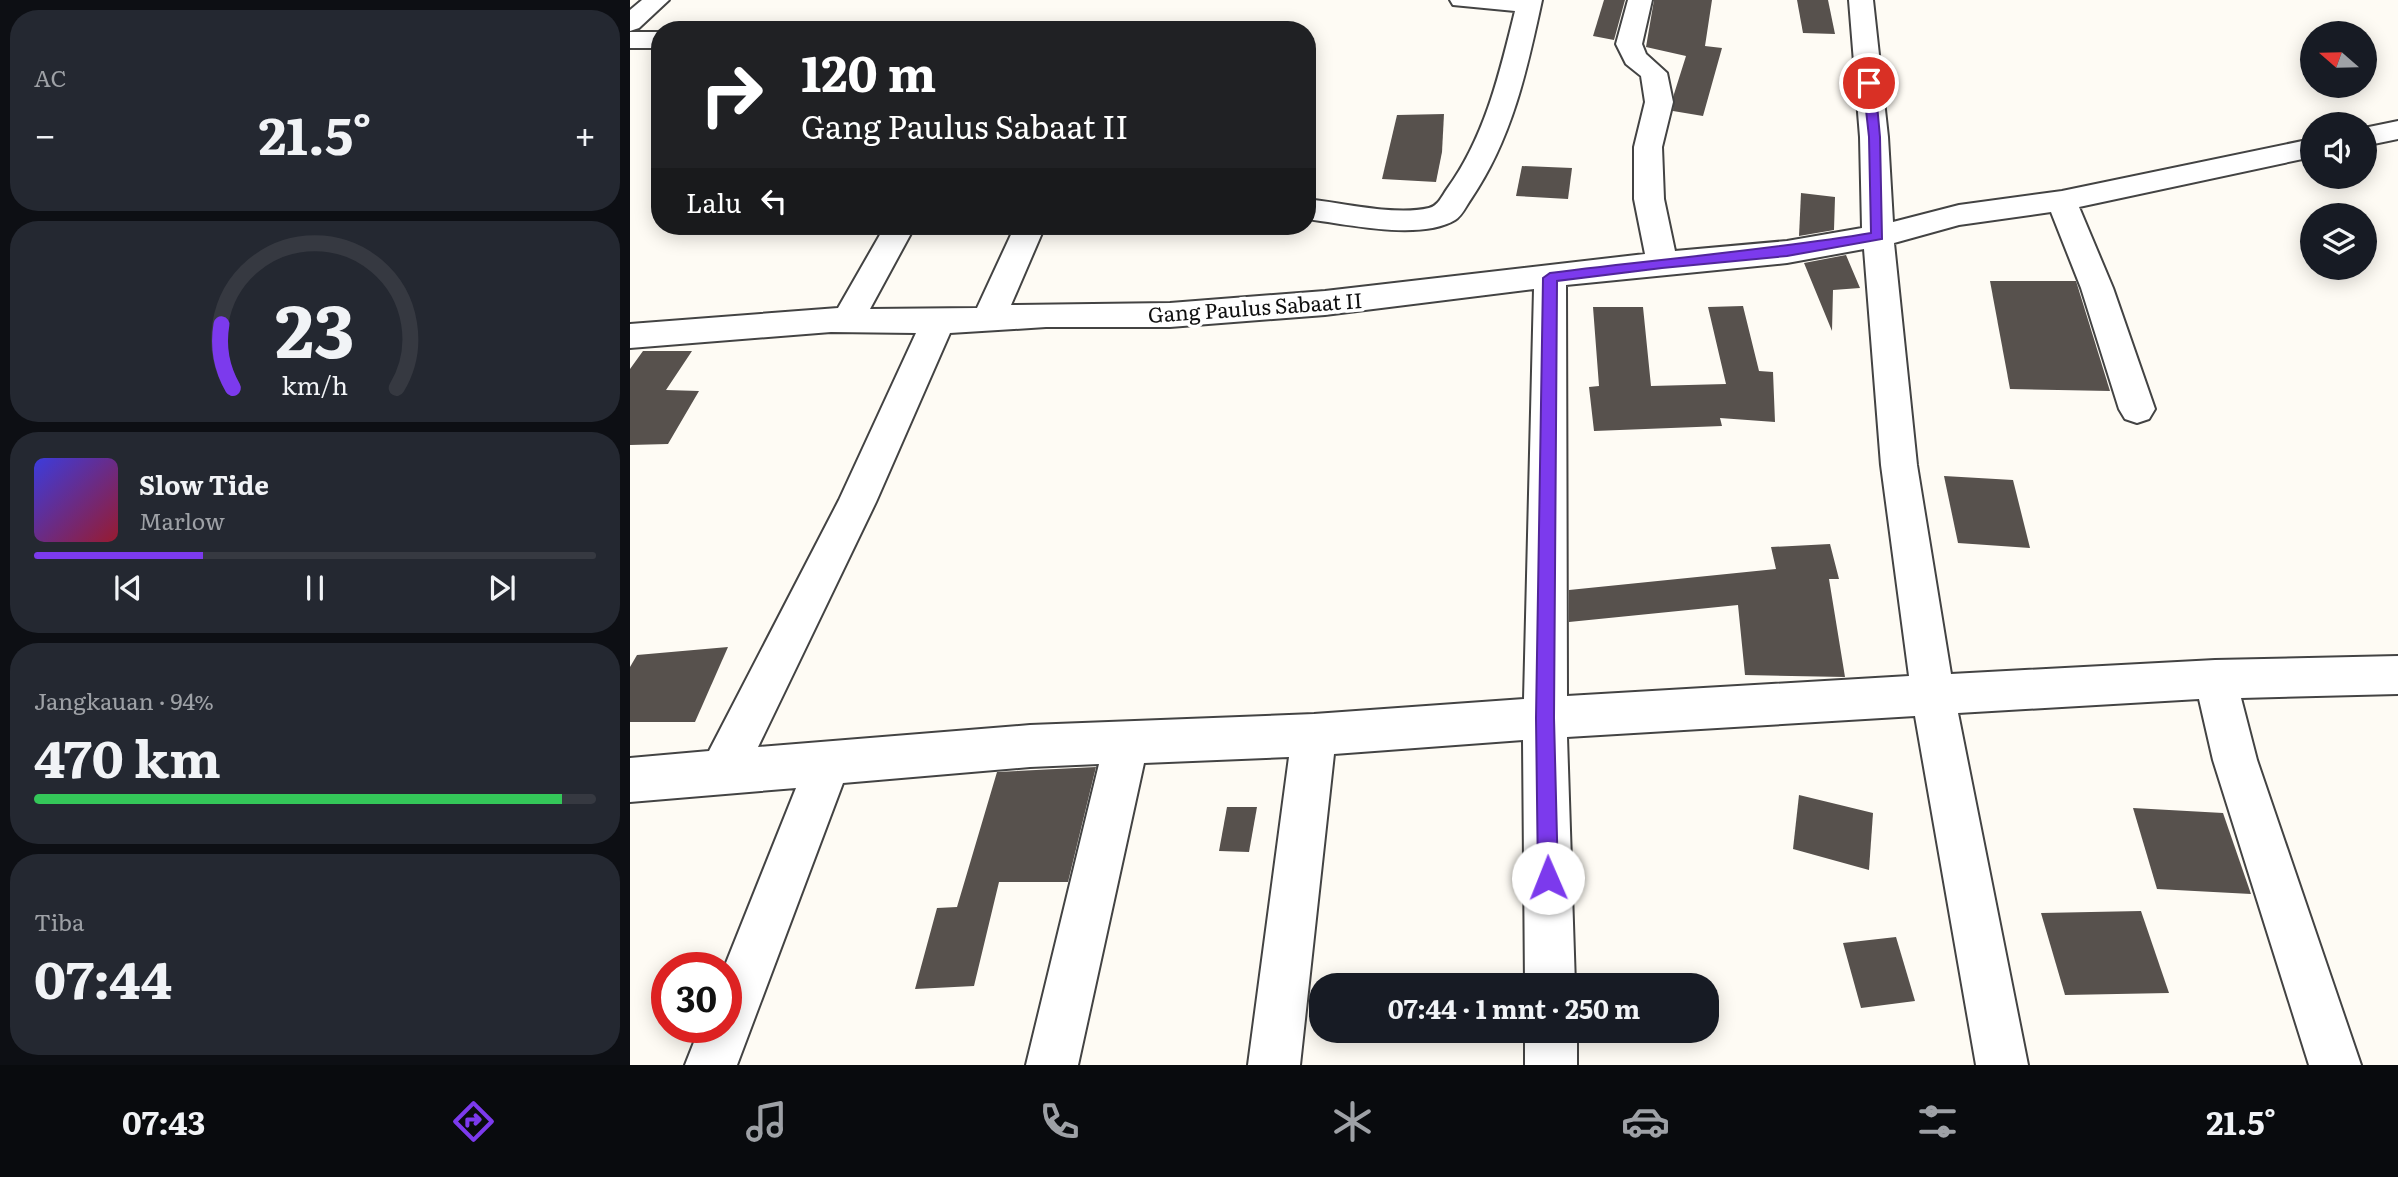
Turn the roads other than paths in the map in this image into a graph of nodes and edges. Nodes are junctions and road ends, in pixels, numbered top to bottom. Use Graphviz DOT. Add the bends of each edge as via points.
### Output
graph roads {
  1 [pos="657,0"];
  2 [pos="1462,0"];
  3 [pos="1640,0"];
  4 [pos="1861,0"];
  5 [pos="1529,2"];
  6 [pos="630,23"];
  7 [pos="630,40"];
  8 [pos="651,40"];
  9 [pos="2398,130"];
  10 [pos="2377,134"];
  11 [pos="2300,151"];
  12 [pos="2062,201"];
  13 [pos="1316,210"];
  14 [pos="895,235"];
  15 [pos="1026,235"];
  16 [pos="1878,236"];
  17 [pos="1662,263"];
  18 [pos="1550,278"];
  19 [pos="989,318"];
  20 [pos="848,320"];
  21 [pos="939,321"];
  22 [pos="630,336"];
  23 [pos="2137,409"];
  24 [pos="2398,675"];
  25 [pos="2215,679"];
  26 [pos="1933,695"];
  27 [pos="1545,718"];
  28 [pos="1314,735"];
  29 [pos="1126,743"];
  30 [pos="828,764"];
  31 [pos="723,771"];
  32 [pos="630,780"];
  33 [pos="1550,973"];
  34 [pos="742,985"];
  35 [pos="719,1043"];
  36 [pos="1550,1043"];
  37 [pos="711,1065"];
  38 [pos="1052,1065"];
  39 [pos="1274,1065"];
  40 [pos="1551,1065"];
  41 [pos="2002,1065"];
  42 [pos="2335,1065"];
  1 -- 6 [label="street"];
  2 -- 5 [label="street"];
  3 -- 17 [label="street" via="1629,44 1636,58 1654,74 1659,102 1648,147 1649,199"];
  4 -- 16 [label="street"];
  5 -- 13 [label="street" via="1485,149 1446,213 1417,220"];
  7 -- 8 [label="street"];
  9 -- 10 [label="street"];
  11 -- 12 [label="street, Gang Paulus Sabaat II"];
  12 -- 16 [label="street, Gang Paulus Sabaat II" via="1959,215"];
  12 -- 23 [label="street" via="2090,267"];
  14 -- 20 [label="street"];
  15 -- 19 [label="street"];
  16 -- 17 [label="street, Gang Paulus Sabaat II" via="1787,252"];
  16 -- 26 [label="street" via="1899,465"];
  17 -- 18 [label="street, Gang Paulus Sabaat II"];
  18 -- 19 [label="street, Gang Paulus Sabaat II" via="1170,315"];
  18 -- 27 [label="street"];
  19 -- 21 [label="street, Gang Paulus Sabaat II"];
  20 -- 21 [label="street, Gang Paulus Sabaat II"];
  20 -- 22 [label="street, Gang Paulus Sabaat II"];
  21 -- 31 [label="street" via="857,502"];
  24 -- 25 [label="street"];
  25 -- 26 [label="street"];
  25 -- 42 [label="street" via="2235,760"];
  26 -- 27 [label="street"];
  26 -- 41 [label="street"];
  27 -- 28 [label="street"];
  27 -- 33 [label="street"];
  28 -- 29 [label="street"];
  28 -- 39 [label="street"];
  29 -- 30 [label="street" via="1030,746"];
  29 -- 38 [label="street"];
  30 -- 31 [label="street"];
  30 -- 34 [label="street"];
  31 -- 32 [label="street"];
  35 -- 37 [label="street"];
  36 -- 40 [label="street"];
}
